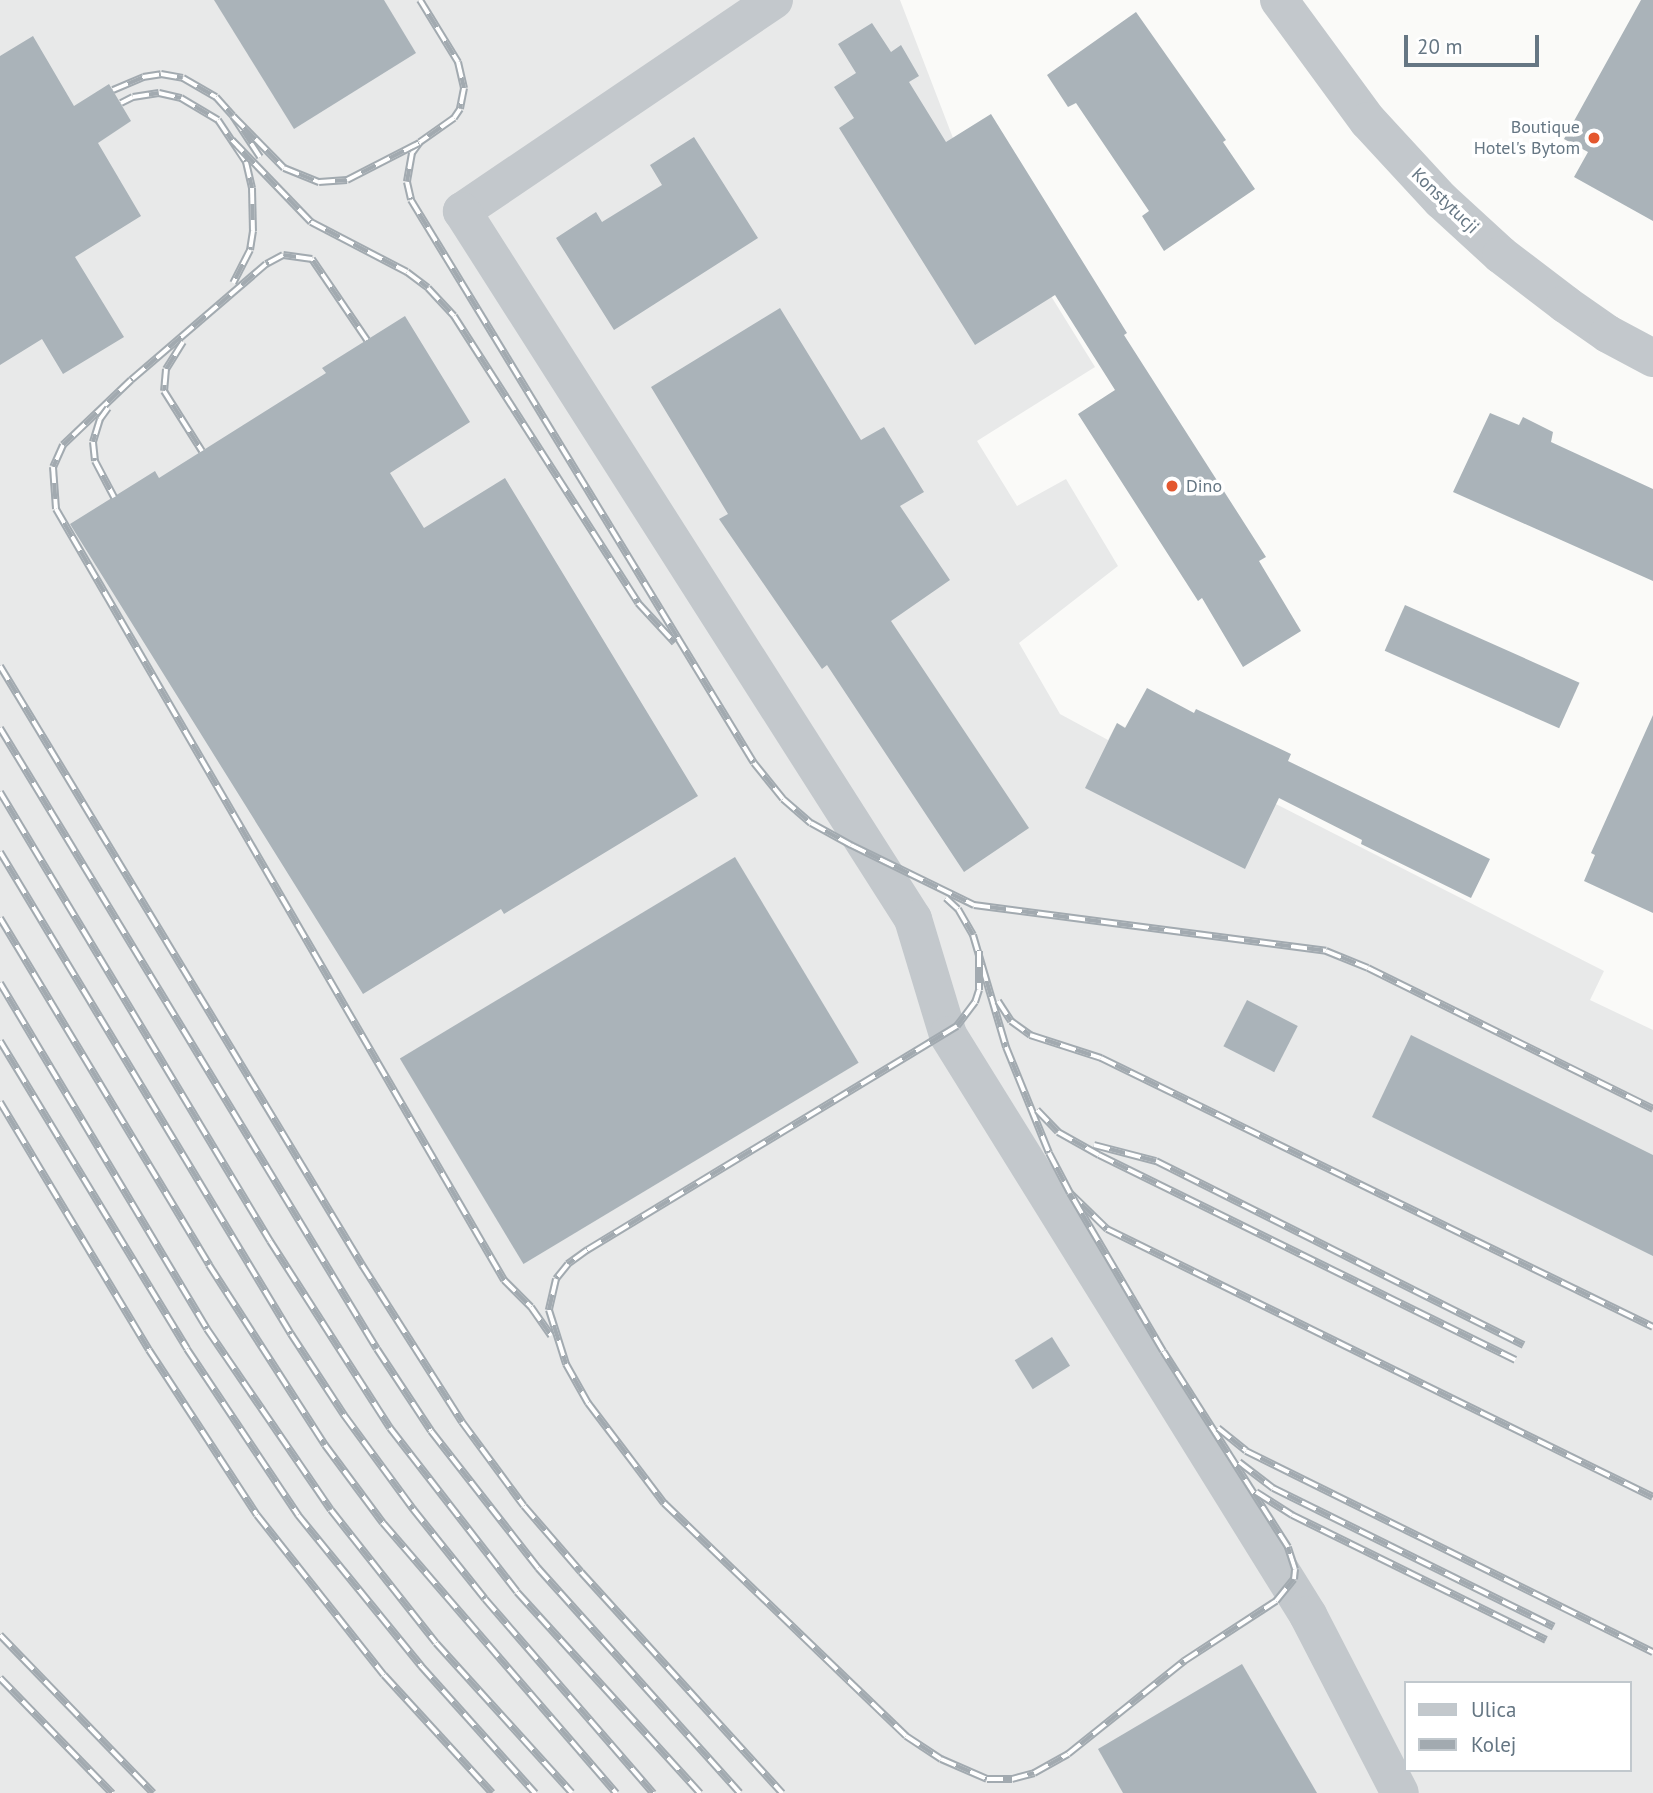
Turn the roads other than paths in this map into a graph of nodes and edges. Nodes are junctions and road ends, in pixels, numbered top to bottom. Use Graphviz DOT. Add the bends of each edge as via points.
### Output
graph roads {
  1 [pos="774,0"];
  2 [pos="1279,0"];
  3 [pos="1653,358"];
  4 [pos="1400,1793"];
  1 -- 4 [label="street" via="462,211 913,919 948,1035 1308,1615"];
  2 -- 3 [label="street, Konstytucji" via="1368,121 1441,200 1564,304"];
}
